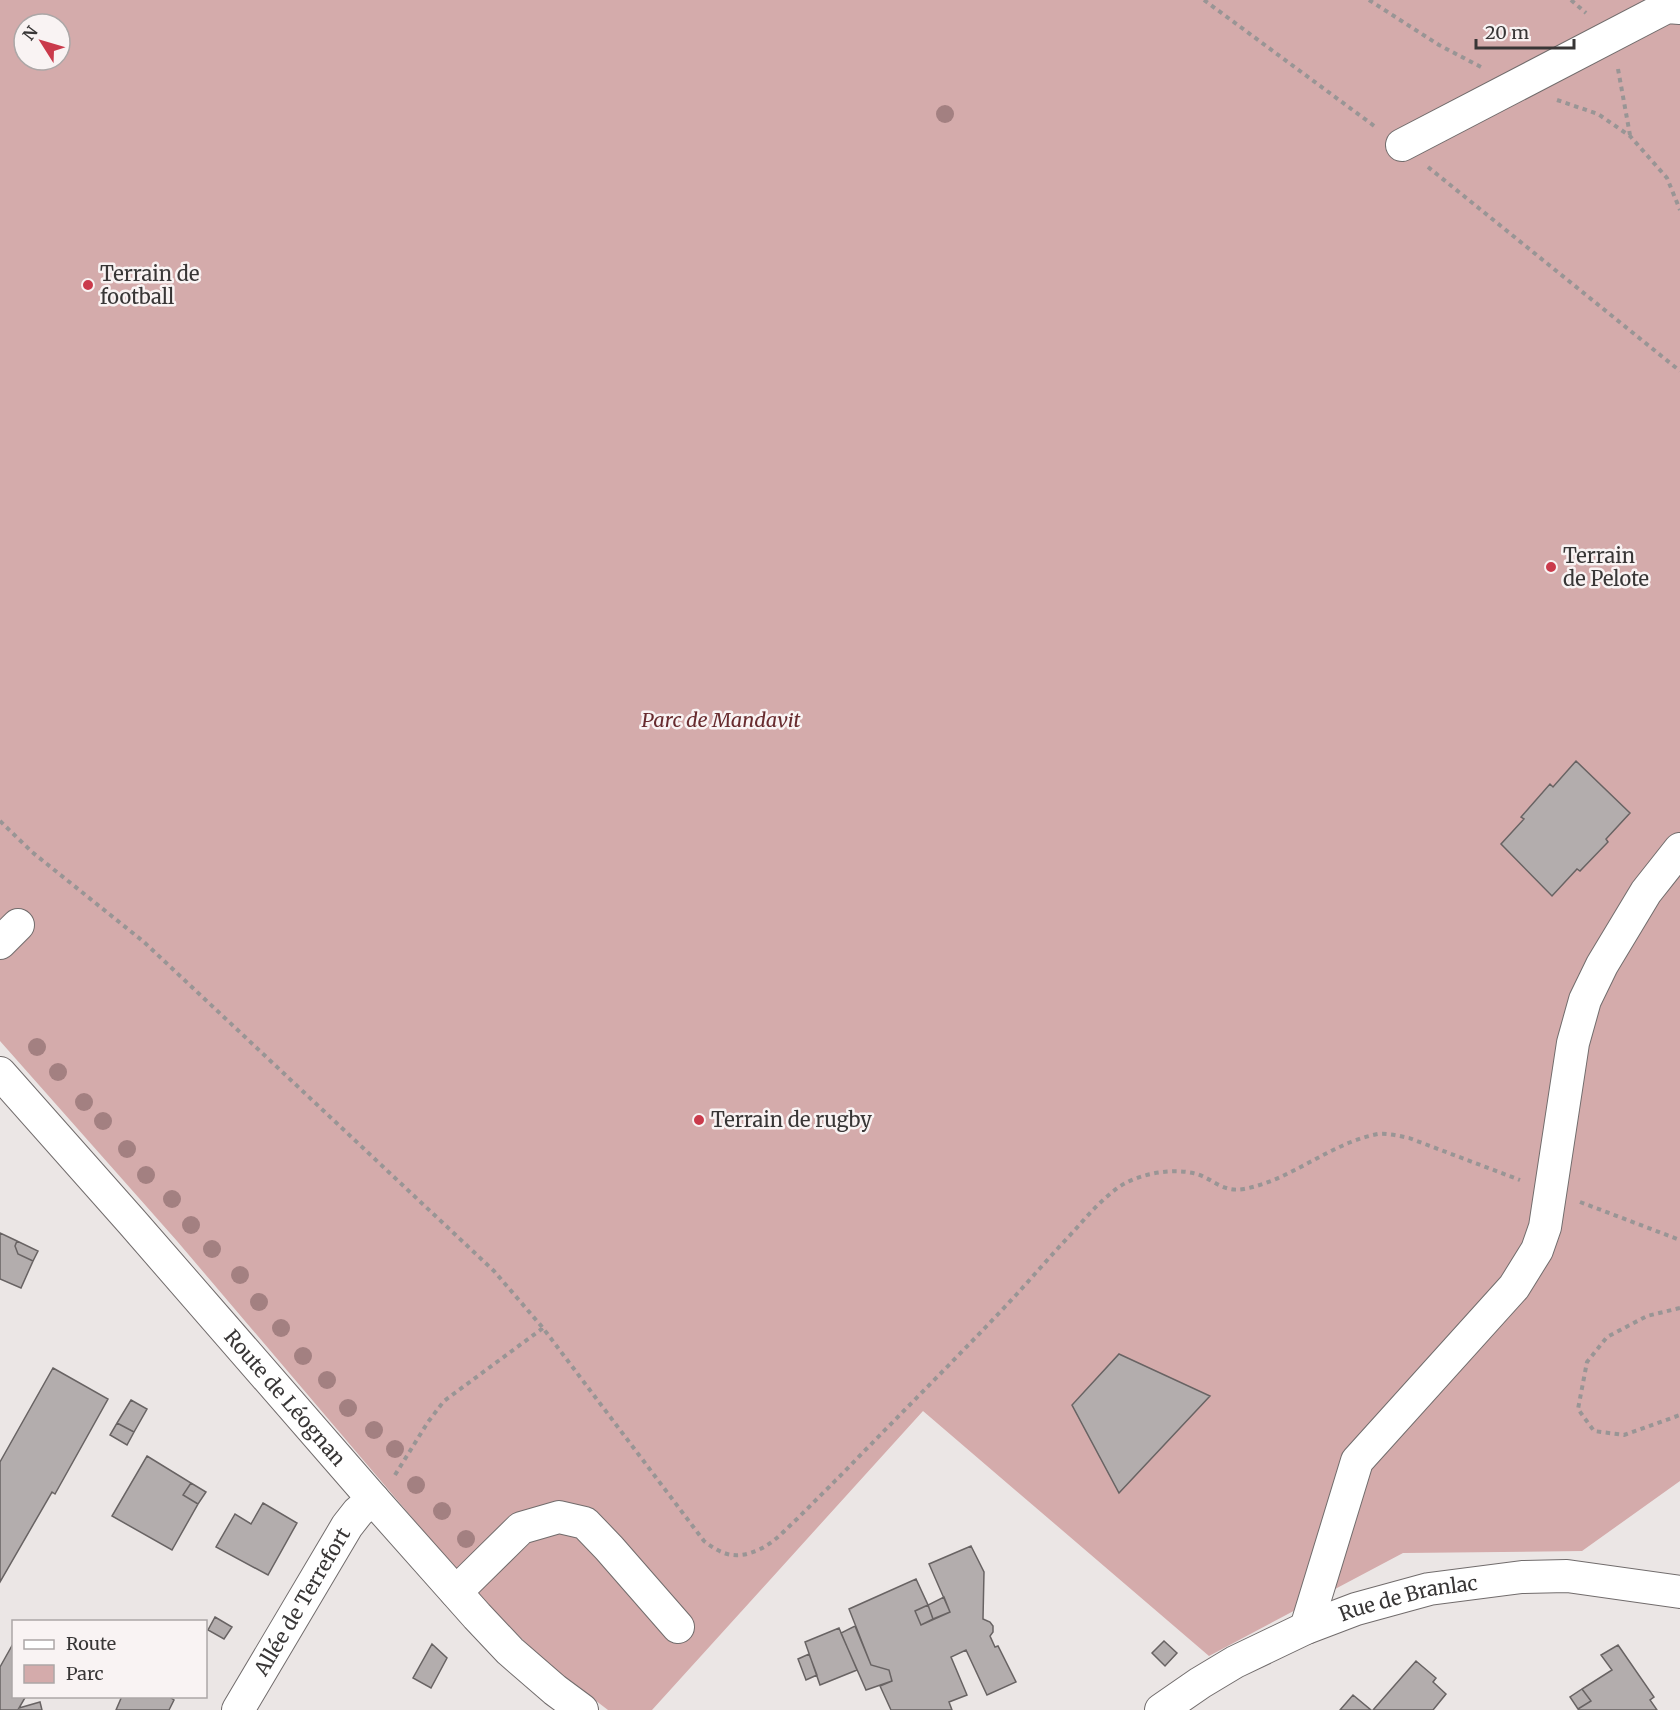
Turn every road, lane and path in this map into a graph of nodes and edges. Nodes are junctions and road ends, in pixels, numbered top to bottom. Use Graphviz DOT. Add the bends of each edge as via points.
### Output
graph roads {
  1 [pos="1204,0"];
  2 [pos="1680,8"];
  3 [pos="1611,36"];
  4 [pos="1630,136"];
  5 [pos="1402,146"];
  6 [pos="1680,371"];
  7 [pos="0,821"];
  8 [pos="1680,849"];
  9 [pos="0,1073"];
  10 [pos="1551,1191"];
  11 [pos="1680,1240"];
  12 [pos="1680,1308"];
  13 [pos="543,1328"];
  14 [pos="1680,1415"];
  15 [pos="373,1499"];
  16 [pos="456,1592"];
  17 [pos="1680,1593"];
  18 [pos="678,1627"];
  19 [pos="1306,1628"];
  20 [pos="238,1710"];
  21 [pos="582,1710"];
  22 [pos="1161,1710"];
  1 -- 5 [label="path"];
  2 -- 3 [label="street" via="1667,7"];
  3 -- 4 [label="path"];
  3 -- 5 [label="street"];
  5 -- 6 [label="path"];
  7 -- 13 [label="path" via="32,852 153,950 494,1271"];
  8 -- 10 [label="street" via="1646,892 1585,1000 1573,1043"];
  9 -- 15 [label="street, Route de Léognan"];
  10 -- 11 [label="path"];
  10 -- 13 [label="path" via="1393,1134 1379,1134 1341,1146 1253,1187 1226,1188 1194,1173 1149,1173 1137,1177 1099,1203 1015,1296 780,1535 758,1550 741,1555 717,1551 704,1541"];
  10 -- 19 [label="street" via="1537,1250 1514,1287 1357,1461"];
  12 -- 14 [label="path" via="1647,1316 1607,1337 1587,1362 1578,1409 1594,1431 1624,1435"];
  13 -- 15 [label="path" via="444,1401 389,1484"];
  15 -- 16 [label="street, Route de Léognan"];
  15 -- 20 [label="street, Allée de Terrefort" via="347,1526"];
  16 -- 18 [label="street" via="521,1528 559,1517 585,1523"];
  16 -- 21 [label="street, Route de Léognan" via="510,1651"];
  17 -- 19 [label="street, Rue de Branlac" via="1568,1576 1522,1577 1429,1589"];
  19 -- 22 [label="street, Rue de Branlac" via="1235,1662"];
}
